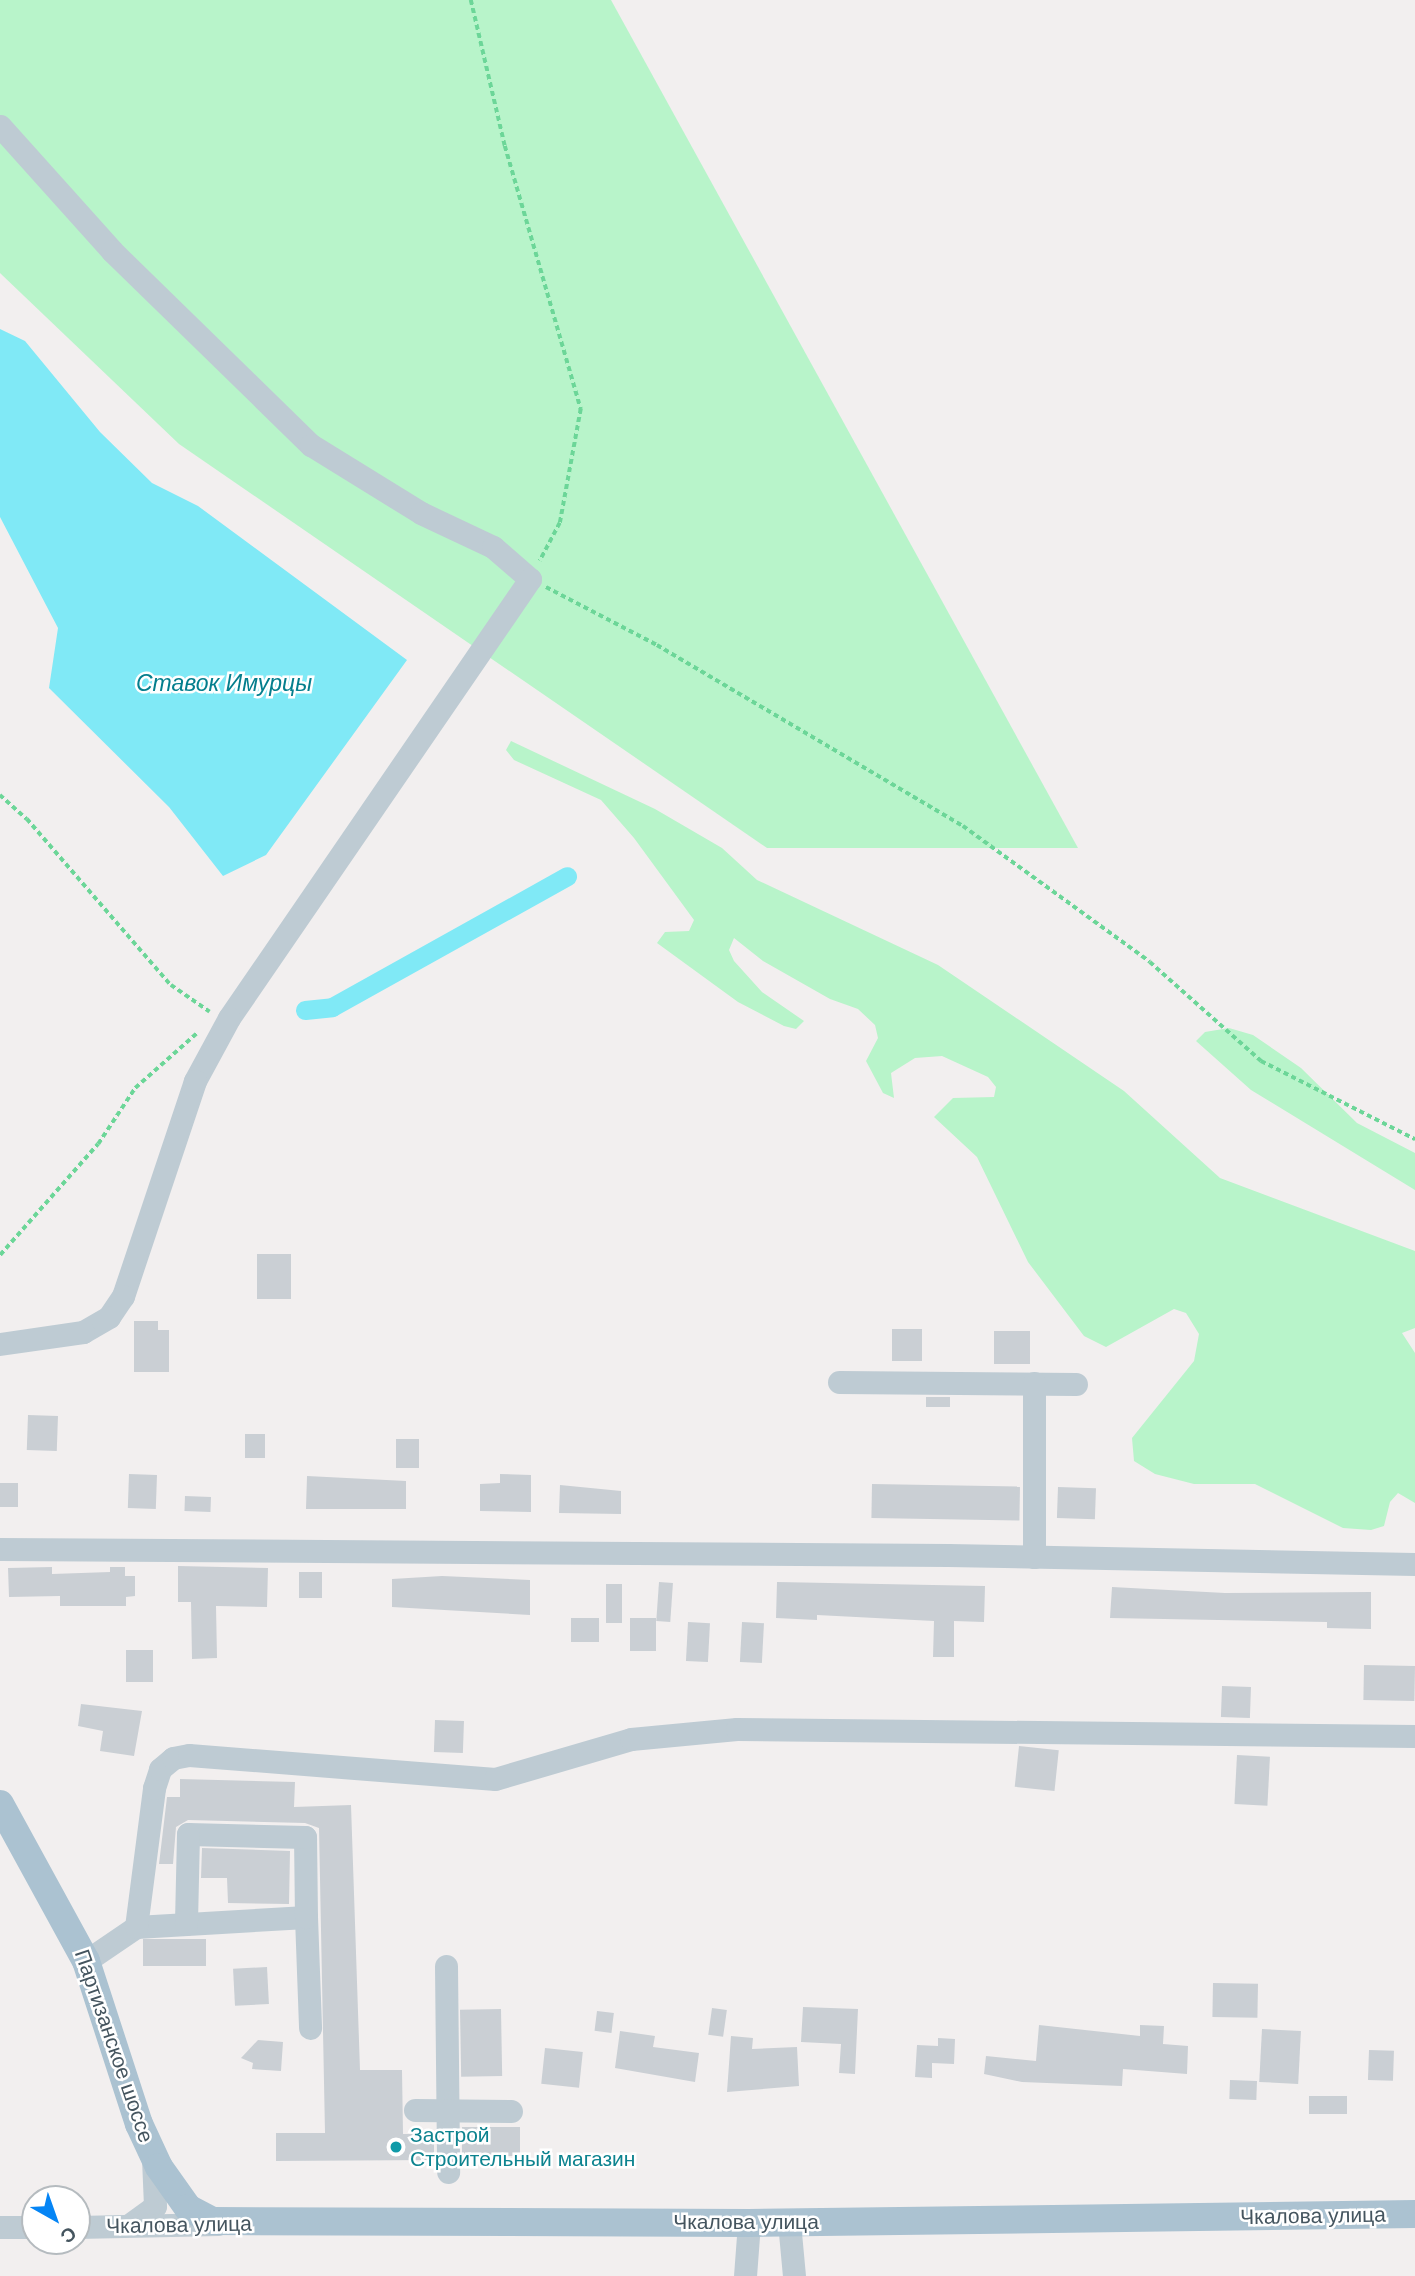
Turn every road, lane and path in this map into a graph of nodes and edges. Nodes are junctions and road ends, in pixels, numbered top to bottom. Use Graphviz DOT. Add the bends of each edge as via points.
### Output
graph roads {
  1 [pos="471,0"];
  2 [pos="0,126"];
  3 [pos="530,579"];
  4 [pos="0,795"];
  5 [pos="235,1009"];
  6 [pos="1415,1139"];
  7 [pos="0,1255"];
  8 [pos="0,1344"];
  9 [pos="839,1382"];
  10 [pos="1034,1383"];
  11 [pos="1076,1384"];
  12 [pos="0,1549"];
  13 [pos="1034,1557"];
  14 [pos="1415,1564"];
  15 [pos="1415,1736"];
  16 [pos="0,1804"];
  17 [pos="306,1917"];
  18 [pos="186,1924"];
  19 [pos="136,1927"];
  20 [pos="86,1961"];
  21 [pos="446,1966"];
  22 [pos="310,2028"];
  23 [pos="415,2110"];
  24 [pos="510,2111"];
  25 [pos="153,2156"];
  26 [pos="448,2172"];
  27 [pos="1415,2214"];
  28 [pos="789,2222"];
  29 [pos="749,2223"];
  30 [pos="232,2224"];
  31 [pos="126,2226"];
  32 [pos="0,2227"];
  33 [pos="21,2227"];
  34 [pos="91,2227"];
  35 [pos="745,2276"];
  36 [pos="794,2276"];
  1 -- 3 [label="path" via="505,146 582,409 561,523"];
  2 -- 3 [label="street" via="112,251 311,445 421,513 493,547"];
  3 -- 5 [label="street"];
  3 -- 6 [label="path" via="657,645 963,826 1150,962 1261,1061"];
  4 -- 5 [label="path" via="27,819 171,985 204,1009"];
  5 -- 7 [label="path" via="202,1028 135,1088 98,1144"];
  5 -- 8 [label="street" via="195,1081 123,1296 109,1317 83,1332"];
  9 -- 10 [label="street"];
  10 -- 11 [label="street"];
  10 -- 13 [label="street"];
  12 -- 13 [label="street"];
  13 -- 14 [label="street"];
  15 -- 19 [label="street" via="737,1729 631,1739 495,1779 189,1755 173,1758 160,1769 154,1788"];
  16 -- 20 [label="main road, Партизанское шоссе"];
  17 -- 18 [label="street"];
  17 -- 18 [label="street" via="305,1836 188,1834"];
  17 -- 22 [label="street"];
  18 -- 19 [label="street"];
  19 -- 20 [label="street"];
  20 -- 25 [label="main road, Партизанское шоссе"];
  21 -- 26 [label="street"];
  23 -- 24 [label="street"];
  25 -- 30 [label="main road, Партизанское шоссе" via="188,2207 212,2221"];
  25 -- 31 [label="street" via="155,2206 139,2222"];
  27 -- 28 [label="main road, Чкалова улица"];
  28 -- 29 [label="main road, Чкалова улица"];
  28 -- 36 [label="street"];
  29 -- 30 [label="main road, Чкалова улица"];
  29 -- 35 [label="street"];
  30 -- 31 [label="street, Чкалова улица"];
  31 -- 34 [label="street, Чкалова улица"];
  32 -- 33 [label="street"];
}
